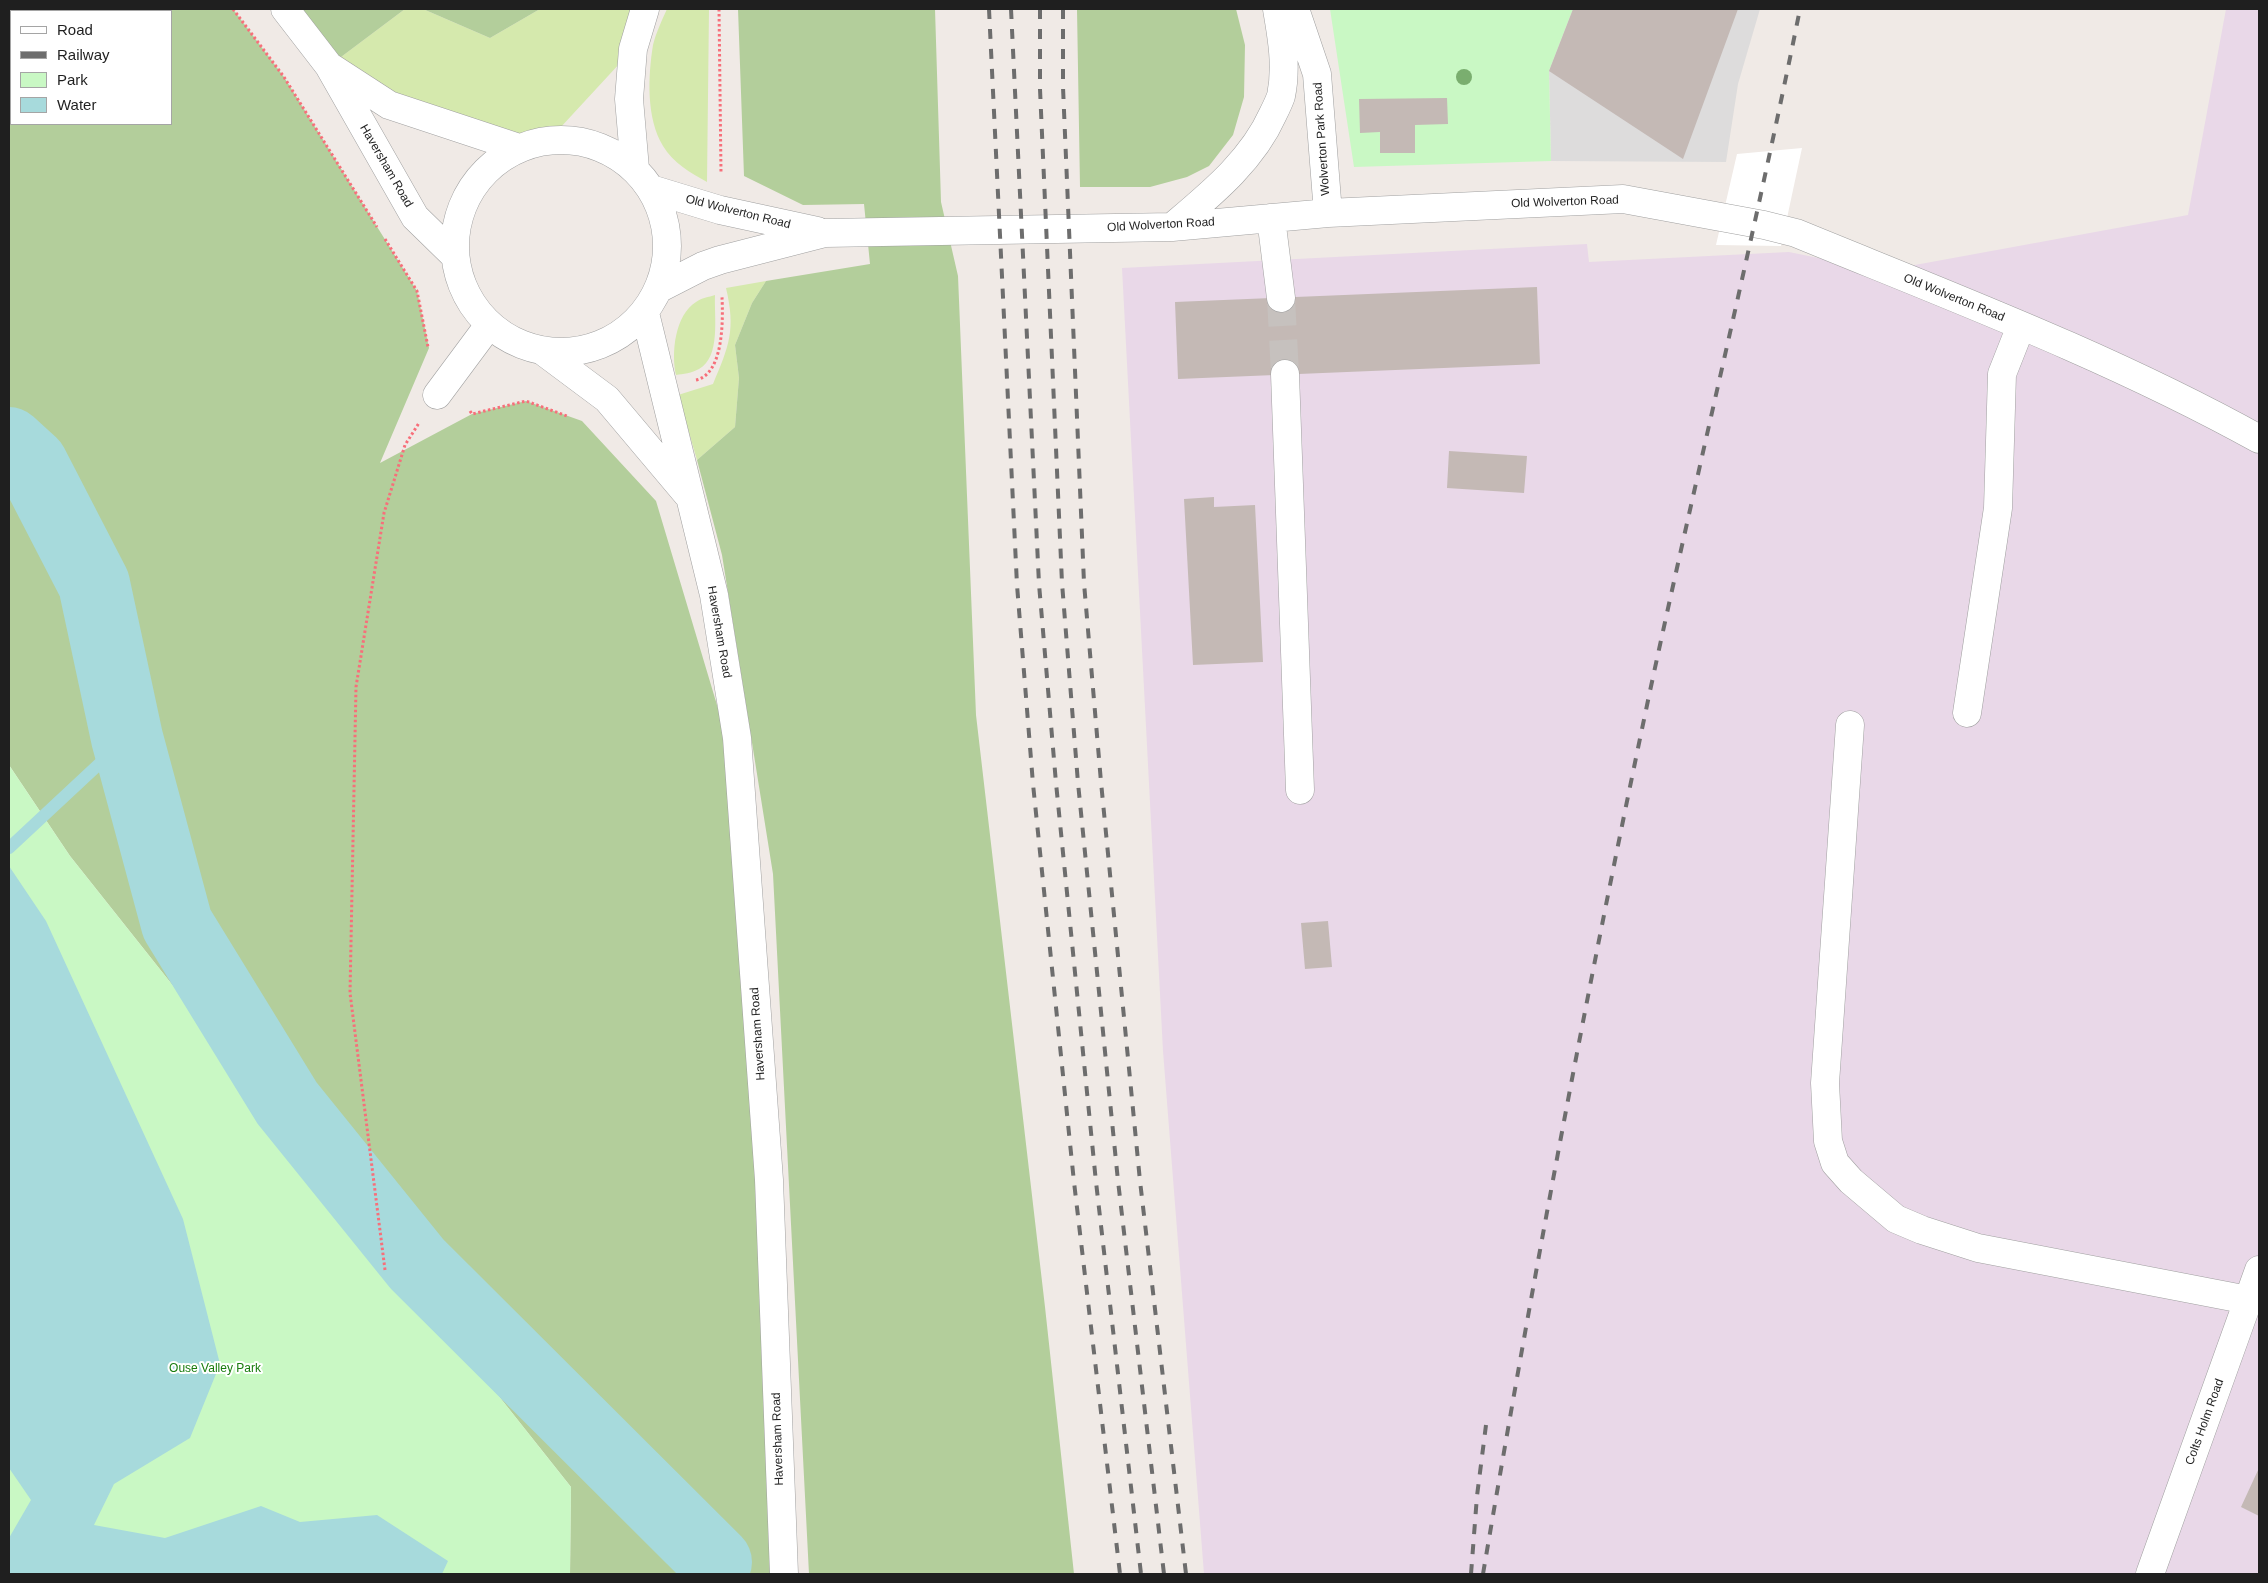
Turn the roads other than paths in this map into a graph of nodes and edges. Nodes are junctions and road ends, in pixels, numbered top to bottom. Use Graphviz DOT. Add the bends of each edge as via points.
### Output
graph roads {
  1 [pos="286,9"];
  2 [pos="645,9"];
  3 [pos="1277,9"];
  4 [pos="1295,9"];
  5 [pos="329,66"];
  6 [pos="519,148"];
  7 [pos="643,179"];
  8 [pos="1328,213"];
  9 [pos="1271,218"];
  10 [pos="1172,227"];
  11 [pos="824,233"];
  12 [pos="455,256"];
  13 [pos="660,288"];
  14 [pos="1281,298"];
  15 [pos="645,313"];
  16 [pos="489,325"];
  17 [pos="2021,326"];
  18 [pos="544,352"];
  19 [pos="1285,374"];
  20 [pos="442,388"];
  21 [pos="2259,439"];
  22 [pos="691,499"];
  23 [pos="1967,713"];
  24 [pos="1850,724"];
  25 [pos="1300,790"];
  26 [pos="2259,1270"];
  27 [pos="2248,1300"];
  28 [pos="784,1574"];
  29 [pos="2150,1574"];
  1 -- 5 [label="street, Haversham Road"];
  2 -- 7 [label="street" via="633,49 629,99"];
  3 -- 10 [label="street" via="1284,52 1283,70 1280,97 1268,126 1246,159"];
  4 -- 8 [label="street, Wolverton Park Road" via="1317,74"];
  5 -- 6 [label="street, Haversham Road" via="389,105"];
  5 -- 12 [label="street, Haversham Road" via="415,217"];
  6 -- 7 [label="street" via="548,141 572,140 609,152"];
  6 -- 12 [label="street" via="483,174 470,192 460,212 455,233"];
  7 -- 11 [label="street, Old Wolverton Road" via="720,210"];
  7 -- 13 [label="street" via="661,207 666,227 668,248"];
  8 -- 9 [label="street, Old Wolverton Road"];
  8 -- 17 [label="street, Old Wolverton Road" via="1623,200 1796,233"];
  9 -- 10 [label="street, Old Wolverton Road"];
  9 -- 14 [label="street"];
  10 -- 11 [label="street, Old Wolverton Road"];
  11 -- 13 [label="street, Old Wolverton Road" via="702,266"];
  12 -- 16 [label="street" via="466,293"];
  13 -- 15 [label="street"];
  15 -- 18 [label="street" via="630,329 611,341 567,353"];
  15 -- 22 [label="street, Haversham Road"];
  16 -- 18 [label="street" via="515,342"];
  16 -- 20 [label="street"];
  17 -- 21 [label="street, Old Wolverton Road" via="2194,403"];
  17 -- 23 [label="street" via="2002,374 1998,508"];
  18 -- 22 [label="street" via="612,404"];
  19 -- 25 [label="street"];
  22 -- 28 [label="street, Haversham Road" via="714,595 737,738 769,1180"];
  24 -- 27 [label="street" via="1825,1083 1828,1140 1835,1163 1896,1219 1922,1230 1978,1248"];
  26 -- 27 [label="street, Colts Holm Road"];
  27 -- 29 [label="street, Colts Holm Road"];
}
